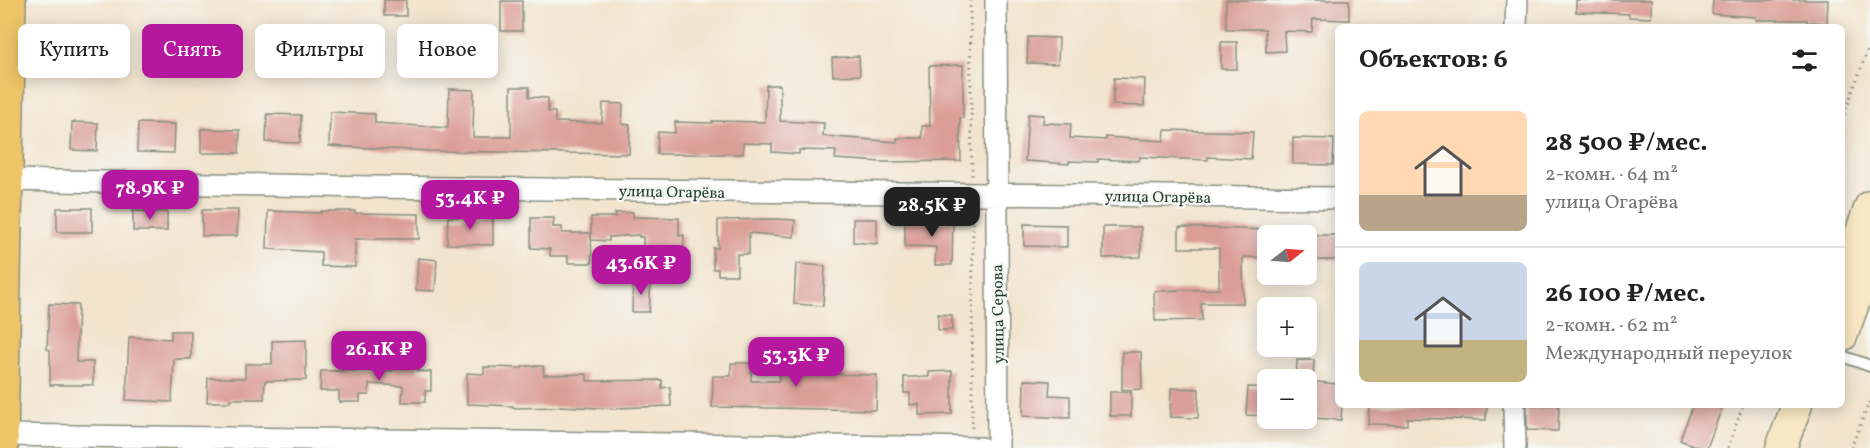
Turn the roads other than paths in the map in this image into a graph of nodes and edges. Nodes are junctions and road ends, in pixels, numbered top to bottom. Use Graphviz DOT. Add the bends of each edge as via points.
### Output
graph roads {
  1 [pos="9,0"];
  2 [pos="996,0"];
  3 [pos="1517,0"];
  4 [pos="1516,24"];
  5 [pos="6,180"];
  6 [pos="995,194"];
  7 [pos="1335,198"];
  8 [pos="1870,206"];
  9 [pos="1870,261"];
  10 [pos="1845,276"];
  11 [pos="1845,328"];
  12 [pos="1845,357"];
  13 [pos="1870,366"];
  14 [pos="1514,408"];
  15 [pos="1796,408"];
  16 [pos="1816,408"];
  17 [pos="1,442"];
  18 [pos="972,448"];
  19 [pos="981,448"];
  20 [pos="998,448"];
  21 [pos="1515,448"];
  22 [pos="1781,448"];
  23 [pos="1801,448"];
  1 -- 5 [label="main road"];
  2 -- 6 [label="street, улица Серова"];
  3 -- 4 [label="street"];
  5 -- 6 [label="street, улица Огарёва"];
  5 -- 17 [label="main road"];
  6 -- 7 [label="street, улица Огарёва"];
  6 -- 20 [label="street, улица Серова"];
  8 -- 10 [label="main road"];
  9 -- 11 [label="main road"];
  12 -- 13 [label="lane"];
  14 -- 21 [label="street"];
  15 -- 22 [label="main road"];
  16 -- 23 [label="main road"];
  17 -- 18 [label="street"];
  18 -- 19 [label="street"];
}
